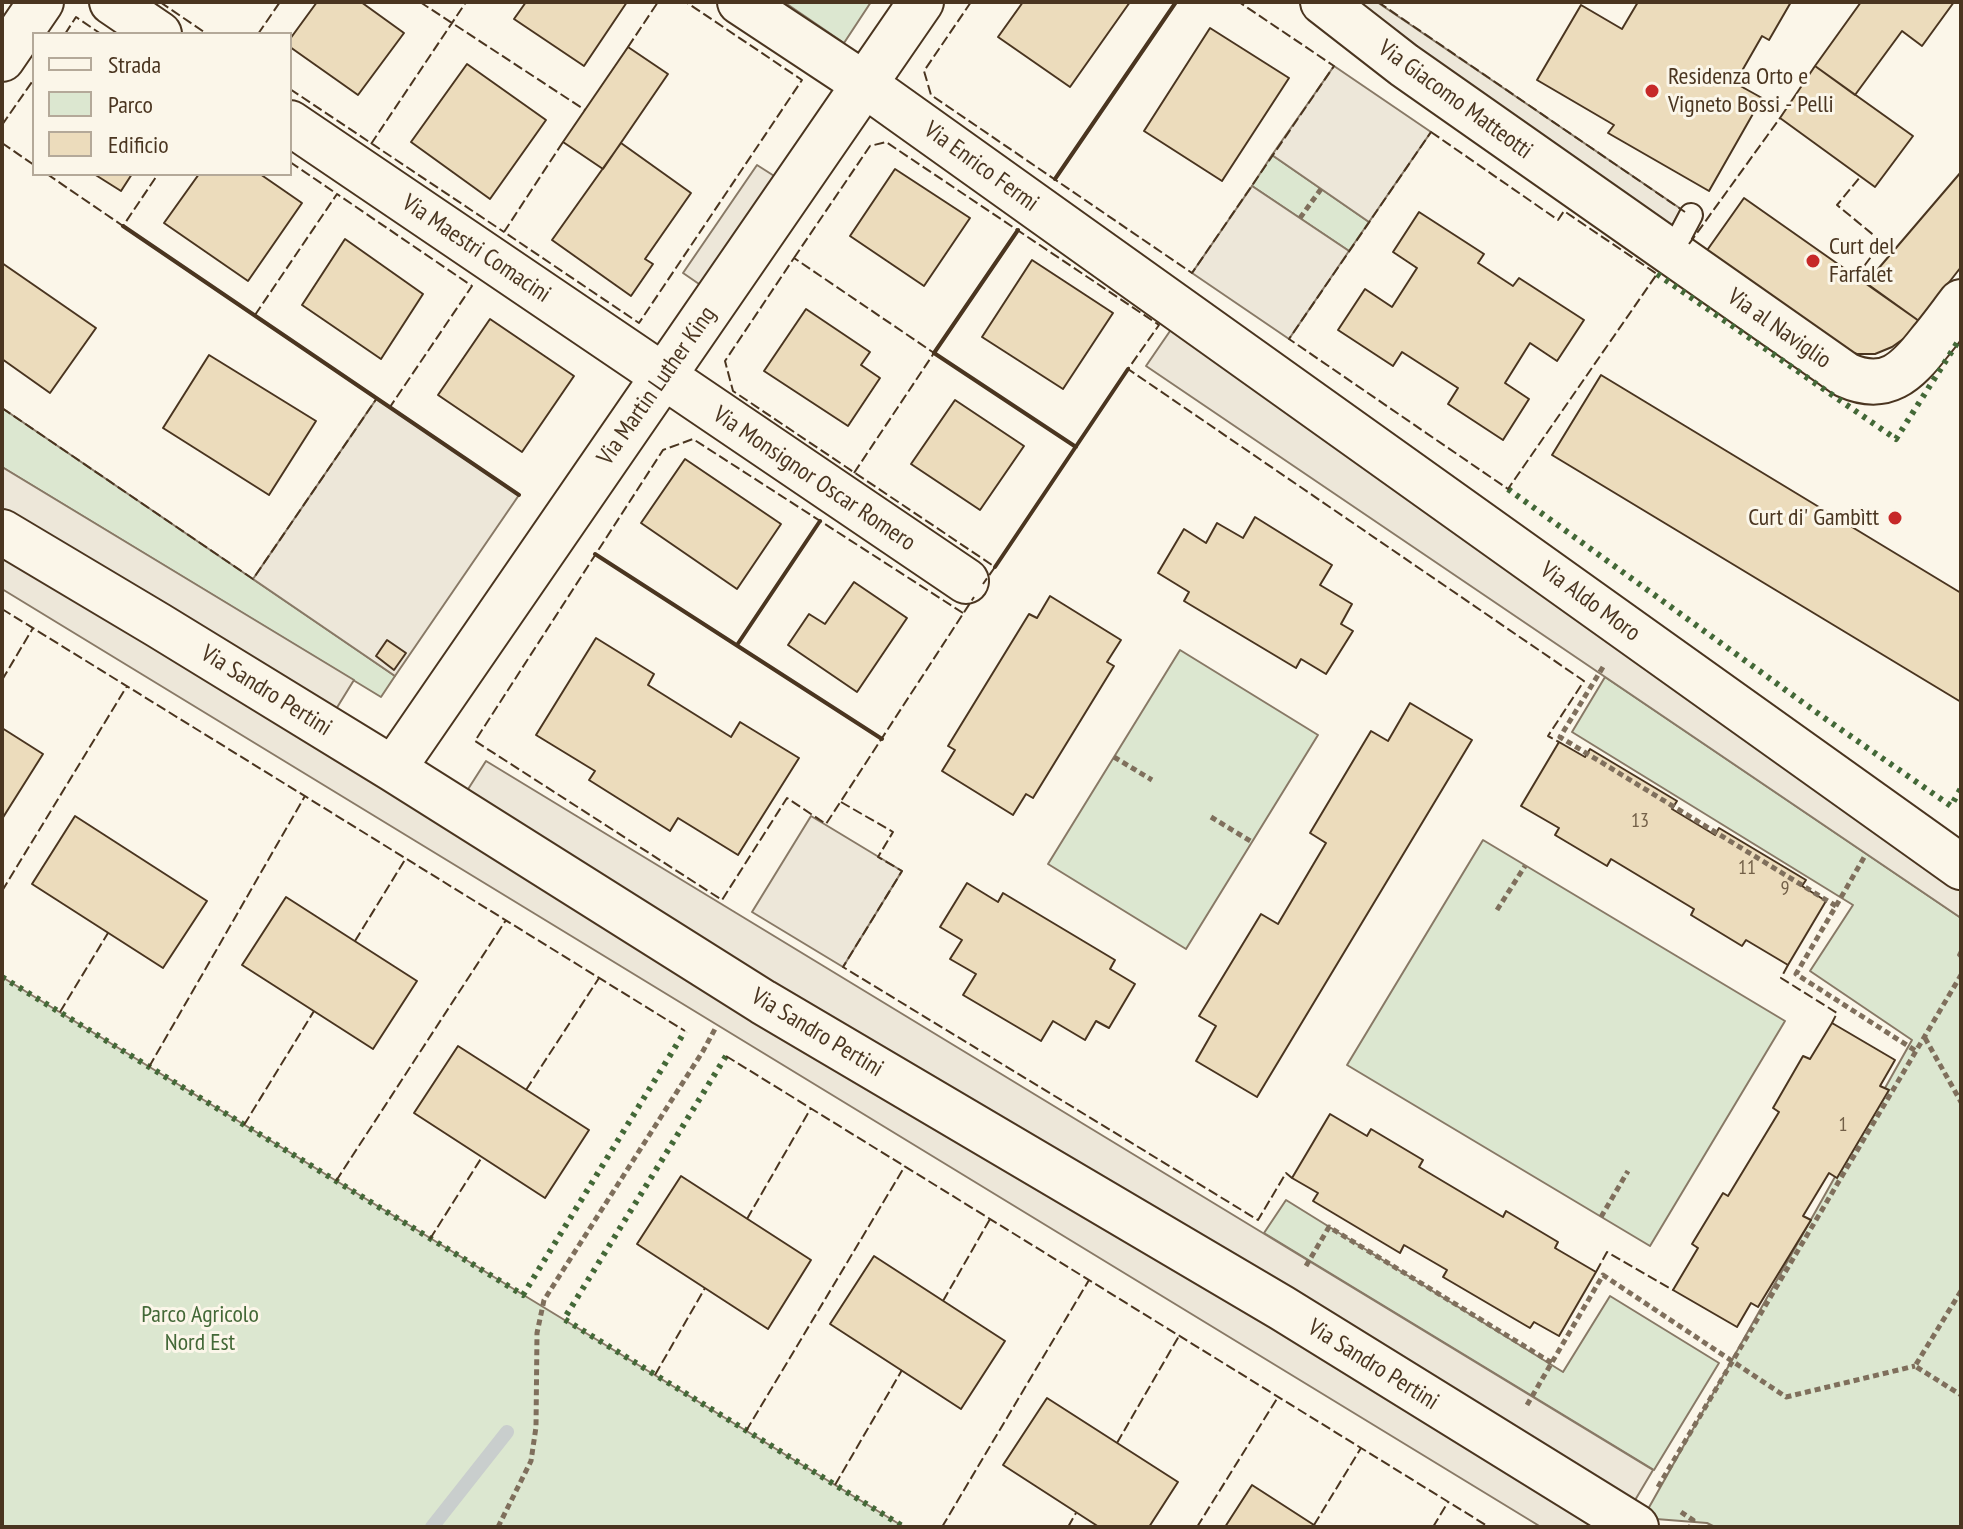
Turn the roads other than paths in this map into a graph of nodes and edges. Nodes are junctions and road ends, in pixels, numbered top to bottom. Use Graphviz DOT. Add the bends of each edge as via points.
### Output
graph roads {
  1 [pos="41,2"];
  2 [pos="112,2"];
  3 [pos="740,2"];
  4 [pos="921,2"];
  5 [pos="1323,2"];
  6 [pos="156,32"];
  7 [pos="2,59"];
  8 [pos="864,84"];
  9 [pos="292,124"];
  10 [pos="1589,195"];
  11 [pos="1961,302"];
  12 [pos="1220,337"];
  13 [pos="663,376"];
  14 [pos="2,532"];
  15 [pos="966,581"];
  16 [pos="393,769"];
  17 [pos="1961,867"];
  18 [pos="1644,1511"];
  1 -- 7 [label="street"];
  2 -- 6 [label="street"];
  3 -- 8 [label="street, Via Enrico Fermi"];
  4 -- 8 [label="street, Via Martin Luther King"];
  5 -- 10 [label="street, Via Giacomo Matteotti"];
  8 -- 12 [label="street, Via Enrico Fermi"];
  8 -- 13 [label="street, Via Martin Luther King"];
  9 -- 13 [label="street, Via Maestri Comacini"];
  10 -- 11 [label="street, Via al Naviglio" via="1681,234 1846,375 1864,381 1890,379 1906,371"];
  12 -- 17 [label="street, Via Aldo Moro"];
  13 -- 15 [label="street, Via Monsignor Oscar Romero"];
  13 -- 16 [label="street, Via Martin Luther King"];
  14 -- 16 [label="street, Via Sandro Pertini"];
  16 -- 18 [label="street, Via Sandro Pertini" via="738,986 1504,1445"];
}
